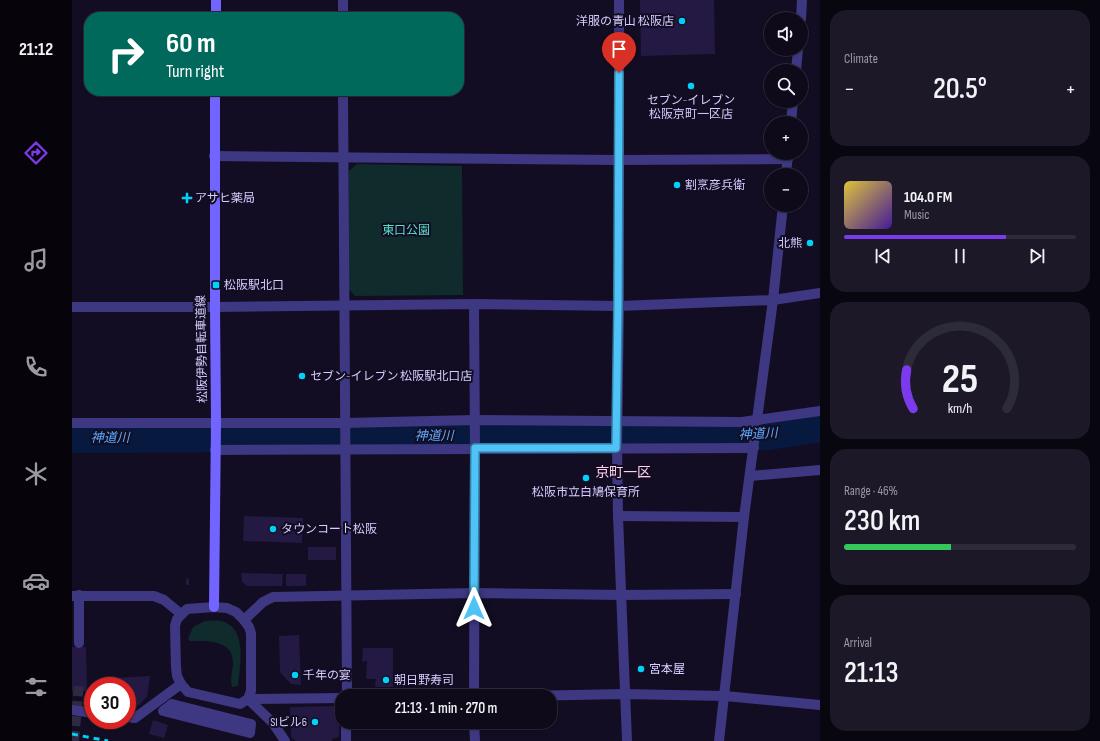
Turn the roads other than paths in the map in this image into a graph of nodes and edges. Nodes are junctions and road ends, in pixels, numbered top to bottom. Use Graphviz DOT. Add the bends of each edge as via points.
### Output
graph roads {
  1 [pos="216,0"];
  2 [pos="343,0"];
  3 [pos="619,0"];
  4 [pos="802,0"];
  5 [pos="216,12"];
  6 [pos="343,12"];
  7 [pos="801,12"];
  8 [pos="215,96"];
  9 [pos="343,96"];
  10 [pos="214,156"];
  11 [pos="343,157"];
  12 [pos="764,157"];
  13 [pos="618,160"];
  14 [pos="782,212"];
  15 [pos="820,293"];
  16 [pos="773,300"];
  17 [pos="474,304"];
  18 [pos="343,305"];
  19 [pos="618,306"];
  20 [pos="72,307"];
  21 [pos="215,307"];
  22 [pos="820,411"];
  23 [pos="474,420"];
  24 [pos="757,421"];
  25 [pos="216,422"];
  26 [pos="617,422"];
  27 [pos="72,423"];
  28 [pos="344,423"];
  29 [pos="616,447"];
  30 [pos="475,448"];
  31 [pos="754,448"];
  32 [pos="215,450"];
  33 [pos="344,451"];
  34 [pos="820,470"];
  35 [pos="750,476"];
  36 [pos="618,516"];
  37 [pos="744,517"];
  38 [pos="474,593"];
  39 [pos="736,594"];
  40 [pos="347,595"];
  41 [pos="622,595"];
  42 [pos="76,596"];
  43 [pos="214,607"];
  44 [pos="182,614"];
  45 [pos="244,620"];
  46 [pos="79,644"];
  47 [pos="181,684"];
  48 [pos="346,689"];
  49 [pos="474,689"];
  50 [pos="624,694"];
  51 [pos="557,695"];
  52 [pos="725,696"];
  53 [pos="335,698"];
  54 [pos="248,699"];
  55 [pos="820,705"];
  56 [pos="72,710"];
  57 [pos="163,711"];
  58 [pos="84,712"];
  59 [pos="136,717"];
  60 [pos="346,729"];
  61 [pos="474,729"];
  62 [pos="285,741"];
  63 [pos="346,741"];
  64 [pos="475,741"];
  65 [pos="627,741"];
  66 [pos="719,741"];
  1 -- 5 [label="main road"];
  2 -- 6 [label="street"];
  3 -- 13 [label="street"];
  4 -- 7 [label="street"];
  8 -- 10 [label="main road, 松阪伊勢自転車道線"];
  9 -- 11 [label="street"];
  10 -- 11 [label="street"];
  10 -- 21 [label="main road, 松阪伊勢自転車道線"];
  11 -- 13 [label="street"];
  11 -- 18 [label="street"];
  12 -- 13 [label="street"];
  13 -- 19 [label="street"];
  14 -- 16 [label="street"];
  15 -- 16 [label="street"];
  16 -- 19 [label="street"];
  16 -- 24 [label="street"];
  17 -- 18 [label="street"];
  17 -- 19 [label="street"];
  17 -- 23 [label="street"];
  18 -- 21 [label="street"];
  18 -- 28 [label="street"];
  19 -- 26 [label="street"];
  20 -- 21 [label="street"];
  21 -- 25 [label="main road, 松阪伊勢自転車道線"];
  22 -- 24 [label="street"];
  23 -- 26 [label="street"];
  23 -- 28 [label="street"];
  23 -- 30 [label="street"];
  24 -- 26 [label="street"];
  24 -- 31 [label="street"];
  25 -- 27 [label="street"];
  25 -- 28 [label="street"];
  25 -- 32 [label="main road, 松阪伊勢自転車道線"];
  26 -- 29 [label="street"];
  28 -- 33 [label="street"];
  29 -- 30 [label="street"];
  29 -- 31 [label="street"];
  29 -- 36 [label="street"];
  30 -- 33 [label="street"];
  30 -- 38 [label="street"];
  31 -- 35 [label="street"];
  32 -- 33 [label="street"];
  32 -- 43 [label="main road, 松阪伊勢自転車道線"];
  33 -- 40 [label="street"];
  34 -- 35 [label="street"];
  35 -- 37 [label="street"];
  36 -- 37 [label="street"];
  36 -- 41 [label="street"];
  37 -- 39 [label="street"];
  38 -- 40 [label="street"];
  38 -- 41 [label="street"];
  38 -- 49 [label="street"];
  39 -- 41 [label="street"];
  39 -- 52 [label="street"];
  40 -- 45 [label="street" via="273,597 263,602"];
  40 -- 48 [label="street"];
  41 -- 50 [label="street"];
  42 -- 44 [label="street" via="154,596 164,600"];
  42 -- 46 [label="street"];
  43 -- 44 [label="street" via="187,609"];
  43 -- 45 [label="street" via="227,608"];
  44 -- 47 [label="street" via="175,626 176,668"];
  45 -- 54 [label="street" via="251,633 252,681"];
  47 -- 54 [label="street" via="188,692 240,704"];
  47 -- 59 [label="street"];
  50 -- 51 [label="street"];
  50 -- 52 [label="street"];
  50 -- 65 [label="street"];
  52 -- 55 [label="street"];
  52 -- 66 [label="street"];
  53 -- 54 [label="street"];
  54 -- 62 [label="street" via="273,723"];
  56 -- 58 [label="street"];
  57 -- 57 [label="street" via="192,718 250,733 251,724 172,704"];
  60 -- 63 [label="street"];
  61 -- 64 [label="street"];
}
